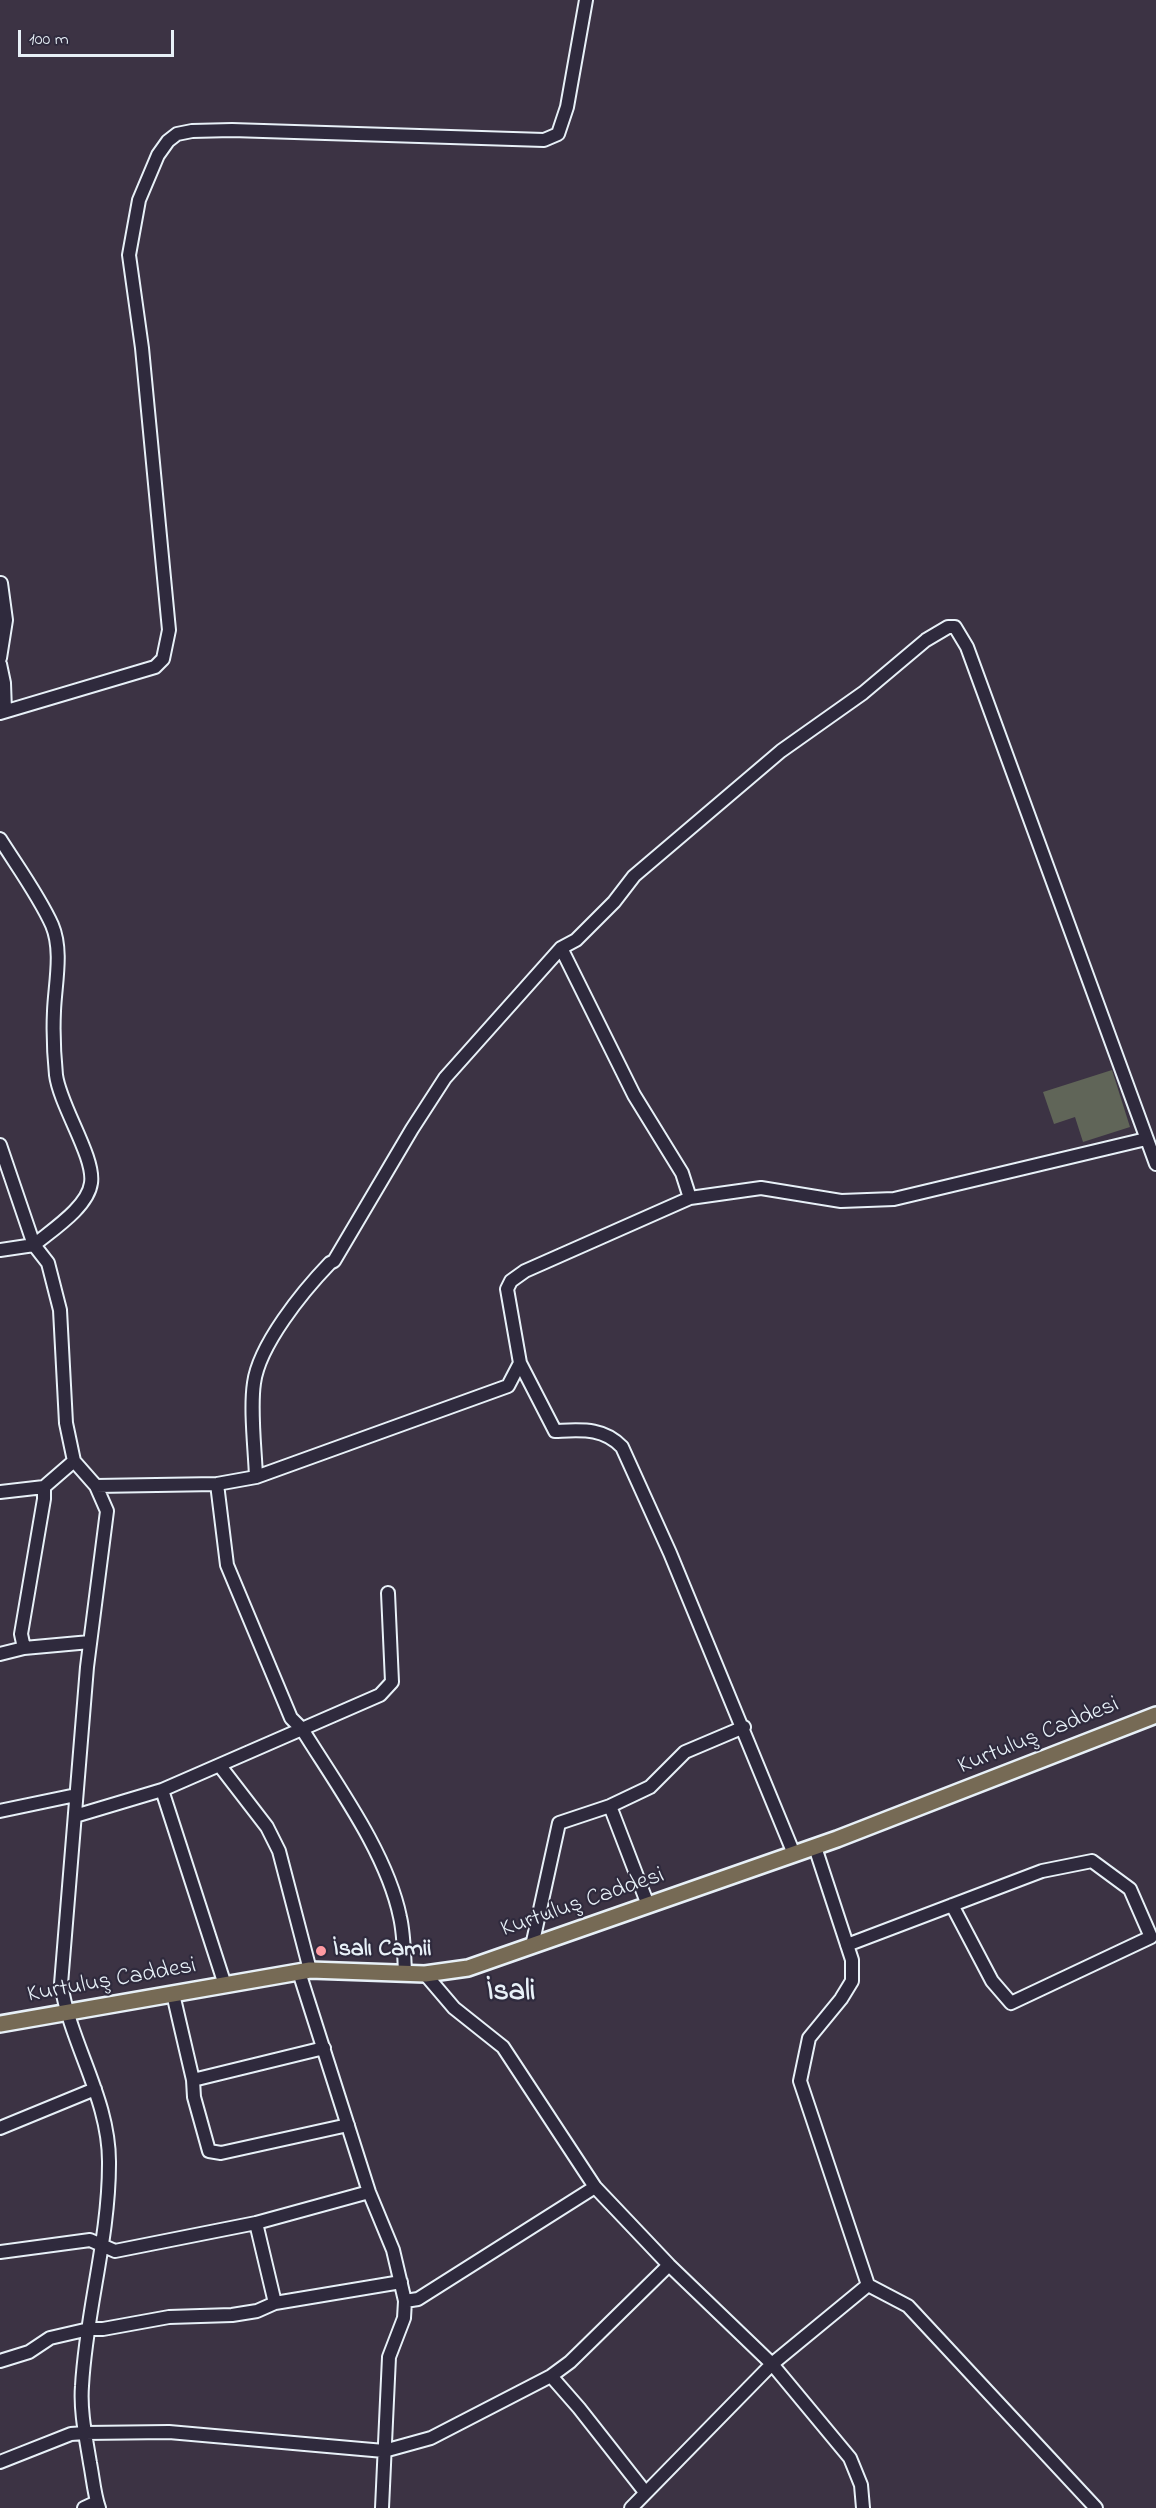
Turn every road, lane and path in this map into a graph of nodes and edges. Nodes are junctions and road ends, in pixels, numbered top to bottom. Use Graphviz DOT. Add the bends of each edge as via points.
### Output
graph roads {
  1 [pos="586,0"];
  2 [pos="1,583"];
  3 [pos="0,658"];
  4 [pos="0,664"];
  5 [pos="2,712"];
  6 [pos="0,839"];
  7 [pos="561,948"];
  8 [pos="1146,1139"];
  9 [pos="0,1145"];
  10 [pos="1156,1164"];
  11 [pos="690,1198"];
  12 [pos="34,1245"];
  13 [pos="0,1250"];
  14 [pos="520,1364"];
  15 [pos="74,1461"];
  16 [pos="256,1477"];
  17 [pos="217,1484"];
  18 [pos="96,1486"];
  19 [pos="44,1487"];
  20 [pos="0,1492"];
  21 [pos="388,1593"];
  22 [pos="90,1642"];
  23 [pos="24,1648"];
  24 [pos="0,1654"];
  25 [pos="1156,1714"];
  26 [pos="744,1728"];
  27 [pos="302,1729"];
  28 [pos="220,1766"];
  29 [pos="162,1790"];
  30 [pos="76,1795"];
  31 [pos="610,1806"];
  32 [pos="0,1810"];
  33 [pos="75,1816"];
  34 [pos="815,1847"];
  35 [pos="794,1854"];
  36 [pos="648,1905"];
  37 [pos="952,1905"];
  38 [pos="847,1945"];
  39 [pos="532,1946"];
  40 [pos="305,1971"];
  41 [pos="405,1972"];
  42 [pos="425,1974"];
  43 [pos="225,1985"];
  44 [pos="173,1994"];
  45 [pos="65,2012"];
  46 [pos="0,2024"];
  47 [pos="324,2049"];
  48 [pos="193,2080"];
  49 [pos="95,2089"];
  50 [pos="348,2125"];
  51 [pos="0,2128"];
  52 [pos="595,2187"];
  53 [pos="369,2192"];
  54 [pos="256,2223"];
  55 [pos="103,2245"];
  56 [pos="0,2252"];
  57 [pos="669,2265"];
  58 [pos="401,2282"];
  59 [pos="868,2285"];
  60 [pos="405,2301"];
  61 [pos="275,2303"];
  62 [pos="88,2329"];
  63 [pos="0,2361"];
  64 [pos="772,2364"];
  65 [pos="551,2376"];
  66 [pos="85,2433"];
  67 [pos="384,2451"];
  68 [pos="0,2462"];
  69 [pos="645,2492"];
  70 [pos="98,2505"];
  71 [pos="84,2508"];
  72 [pos="382,2508"];
  73 [pos="631,2508"];
  74 [pos="863,2508"];
  75 [pos="1096,2508"];
  1 -- 5 [label="street" via="567,107 558,134 544,140 232,130 192,131 168,141 139,200 129,255 142,348 169,630 163,659 155,668"];
  2 -- 3 [label="street" via="6,620"];
  4 -- 5 [label="street" via="4,682"];
  6 -- 12 [label="street" via="53,926 57,973 56,1076 86,1154 92,1182 85,1201"];
  7 -- 8 [label="street" via="576,940 634,876 781,751 863,693 926,640 955,627 967,647"];
  7 -- 11 [label="street" via="633,1095 682,1173"];
  7 -- 16 [label="street" via="446,1078 334,1261 305,1290 259,1359 253,1384"];
  8 -- 10 [label="street"];
  8 -- 11 [label="street" via="894,1199 841,1201 761,1188"];
  9 -- 12 [label="street"];
  11 -- 14 [label="street" via="525,1271 511,1281 507,1289"];
  12 -- 13 [label="street"];
  12 -- 15 [label="street" via="48,1263 60,1310 66,1423"];
  14 -- 16 [label="street" via="508,1386"];
  14 -- 26 [label="street" via="555,1431 601,1432 622,1447"];
  15 -- 18 [label="street"];
  15 -- 19 [label="street"];
  16 -- 17 [label="street"];
  17 -- 18 [label="street"];
  17 -- 27 [label="street" via="227,1565 291,1718"];
  18 -- 22 [label="street" via="108,1511"];
  19 -- 20 [label="street"];
  19 -- 23 [label="street" via="21,1634"];
  21 -- 27 [label="street" via="392,1682 380,1695"];
  22 -- 23 [label="street"];
  22 -- 30 [label="street"];
  23 -- 24 [label="street"];
  25 -- 34 [label="main road, Kurtuluş Caddesi"];
  26 -- 31 [label="street" via="685,1752 650,1787"];
  26 -- 35 [label="street"];
  27 -- 28 [label="street"];
  27 -- 41 [label="street" via="361,1823 386,1876 400,1917"];
  28 -- 29 [label="street"];
  28 -- 40 [label="street" via="267,1827 279,1851"];
  29 -- 33 [label="street"];
  29 -- 43 [label="street"];
  30 -- 32 [label="street"];
  30 -- 33 [label="street"];
  31 -- 36 [label="street"];
  31 -- 39 [label="street" via="559,1823"];
  33 -- 45 [label="street" via="61,1984"];
  34 -- 35 [label="main road, Kurtuluş Caddesi"];
  34 -- 38 [label="street"];
  35 -- 36 [label="main road, Kurtuluş Caddesi"];
  36 -- 39 [label="main road, Kurtuluş Caddesi"];
  37 -- 37 [label="street" via="1042,1871 1092,1861 1130,1889 1151,1937 1011,2003 992,1981"];
  37 -- 38 [label="street"];
  38 -- 59 [label="street" via="852,1982 809,2038 800,2081"];
  39 -- 42 [label="main road, Kurtuluş Caddesi" via="468,1968"];
  40 -- 41 [label="main road, Kurtuluş Caddesi"];
  40 -- 43 [label="main road, Kurtuluş Caddesi"];
  40 -- 47 [label="street"];
  41 -- 42 [label="main road, Kurtuluş Caddesi"];
  42 -- 52 [label="street" via="454,2008 503,2047"];
  43 -- 44 [label="main road, Kurtuluş Caddesi"];
  44 -- 45 [label="main road, Kurtuluş Caddesi"];
  44 -- 48 [label="street"];
  45 -- 46 [label="main road, Kurtuluş Caddesi"];
  45 -- 49 [label="street"];
  47 -- 48 [label="street"];
  47 -- 50 [label="street"];
  48 -- 50 [label="street" via="209,2151 221,2153"];
  49 -- 51 [label="street"];
  49 -- 55 [label="street" via="106,2125 110,2163"];
  50 -- 53 [label="street"];
  52 -- 57 [label="street"];
  52 -- 60 [label="street" via="418,2299"];
  53 -- 54 [label="street"];
  53 -- 58 [label="street" via="393,2250"];
  54 -- 55 [label="street" via="115,2251"];
  54 -- 61 [label="street"];
  55 -- 56 [label="street" via="90,2240"];
  55 -- 62 [label="street"];
  57 -- 64 [label="street"];
  57 -- 65 [label="street"];
  58 -- 60 [label="street"];
  58 -- 61 [label="street"];
  59 -- 64 [label="street"];
  59 -- 75 [label="street" via="908,2306"];
  60 -- 67 [label="street" via="404,2318 389,2357"];
  61 -- 62 [label="street" via="232,2315 169,2317 103,2330"];
  62 -- 63 [label="street" via="50,2338 29,2352"];
  62 -- 66 [label="street" via="82,2387"];
  64 -- 69 [label="street"];
  64 -- 74 [label="street" via="849,2458 861,2485"];
  65 -- 67 [label="street" via="431,2438"];
  65 -- 69 [label="street"];
  66 -- 67 [label="street" via="169,2432"];
  66 -- 68 [label="street" via="71,2434"];
  66 -- 70 [label="street"];
  67 -- 72 [label="street"];
  69 -- 73 [label="street"];
  70 -- 71 [label="street"];
}
